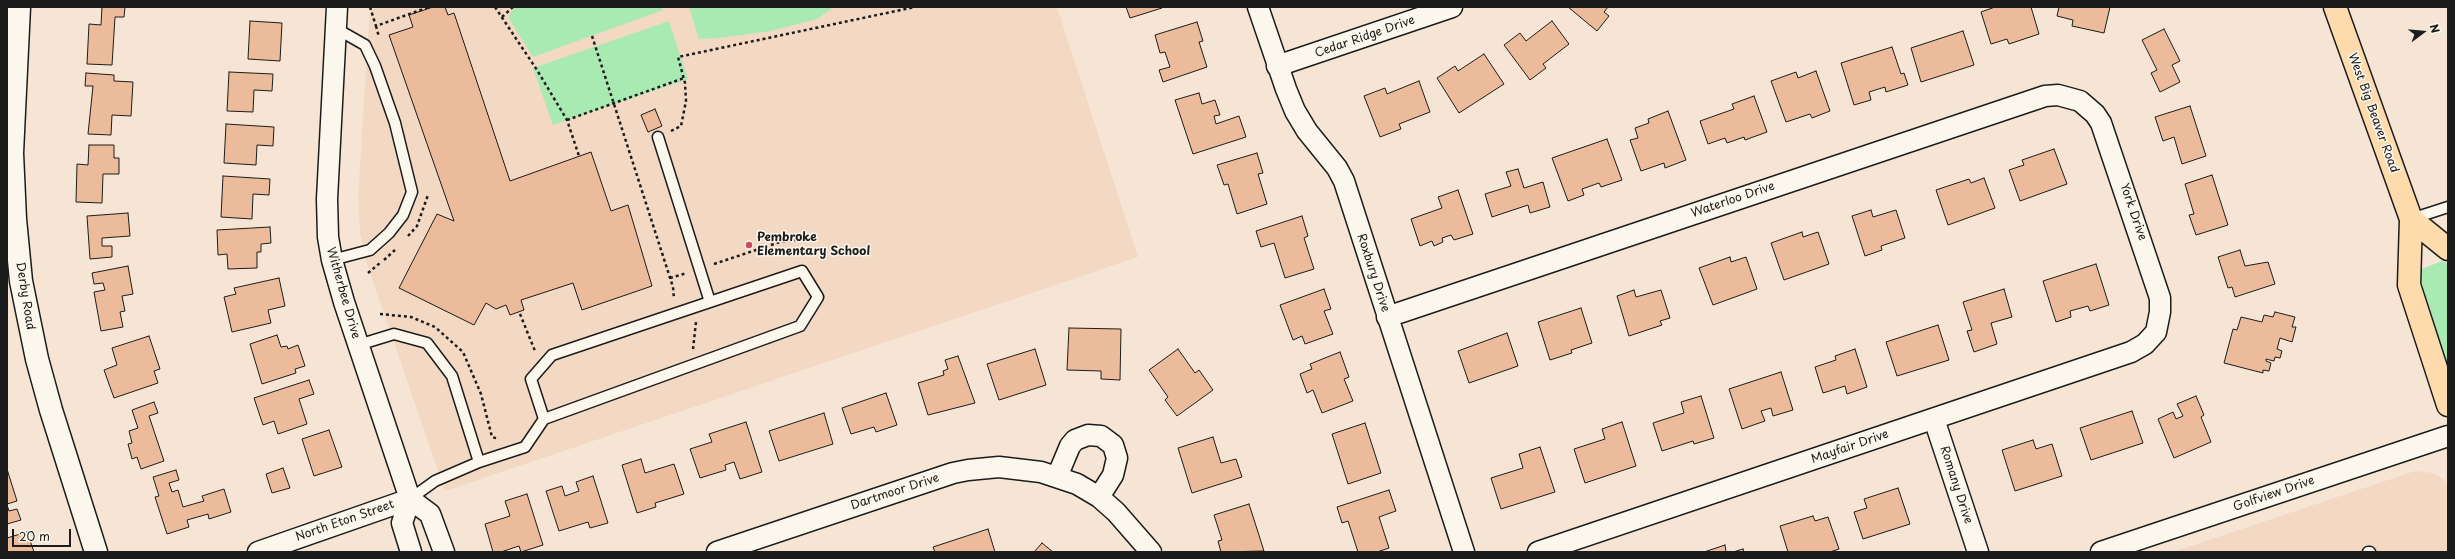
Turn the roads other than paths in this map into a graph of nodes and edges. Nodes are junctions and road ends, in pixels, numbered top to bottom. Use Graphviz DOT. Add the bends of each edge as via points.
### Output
graph roads {
  1 [pos="19,7"];
  2 [pos="337,7"];
  3 [pos="1258,7"];
  4 [pos="1452,7"];
  5 [pos="2335,7"];
  6 [pos="335,28"];
  7 [pos="1277,66"];
  8 [pos="2080,101"];
  9 [pos="658,137"];
  10 [pos="2448,207"];
  11 [pos="2411,219"];
  12 [pos="2448,249"];
  13 [pos="332,260"];
  14 [pos="710,302"];
  15 [pos="1387,317"];
  16 [pos="2156,332"];
  17 [pos="358,345"];
  18 [pos="2448,405"];
  19 [pos="544,419"];
  20 [pos="1934,419"];
  21 [pos="2448,436"];
  22 [pos="479,462"];
  23 [pos="1057,477"];
  24 [pos="1099,497"];
  25 [pos="410,498"];
  26 [pos="2141,546"];
  27 [pos="96,552"];
  28 [pos="258,552"];
  29 [pos="411,552"];
  30 [pos="444,552"];
  31 [pos="720,552"];
  32 [pos="1151,552"];
  33 [pos="1464,552"];
  34 [pos="1538,552"];
  35 [pos="1978,552"];
  36 [pos="2101,552"];
  1 -- 27 [label="street, Derby Road" via="12,153 14,218 21,281 37,359 51,410"];
  2 -- 6 [label="street, Witherbee Drive"];
  3 -- 7 [label="street, Roxbury Drive"];
  4 -- 7 [label="street, Cedar Ridge Drive"];
  5 -- 11 [label="main road, West Big Beaver Road"];
  6 -- 13 [label="street, Witherbee Drive" via="327,205"];
  6 -- 13 [label="lane" via="365,44 395,123 412,192 403,215 389,233 370,250"];
  7 -- 15 [label="street, Roxbury Drive" via="1303,124 1338,168 1344,181"];
  8 -- 15 [label="street, Waterloo Drive" via="2058,95 2045,96"];
  8 -- 16 [label="street, York Drive" via="2095,114 2108,138 2157,283 2160,312"];
  9 -- 14 [label="lane"];
  10 -- 11 [label="lane"];
  11 -- 12 [label="main road"];
  11 -- 18 [label="main road, West Big Beaver Road" via="2409,285"];
  13 -- 17 [label="street, Witherbee Drive"];
  14 -- 19 [label="lane" via="552,355 531,379"];
  14 -- 19 [label="lane" via="802,272 818,297 800,326"];
  15 -- 33 [label="street, Roxbury Drive"];
  16 -- 20 [label="street, Mayfair Drive" via="2145,344 2131,352"];
  17 -- 22 [label="lane" via="394,334 426,343 452,376"];
  17 -- 25 [label="street, Witherbee Drive"];
  19 -- 22 [label="lane" via="524,447"];
  20 -- 34 [label="street, Mayfair Drive"];
  20 -- 35 [label="street, Romany Drive"];
  21 -- 26 [label="street, Golfview Drive"];
  22 -- 25 [label="lane" via="435,481"];
  23 -- 24 [label="street, Dartmoor Drive" via="1077,484"];
  23 -- 24 [label="street" via="1075,440 1088,435 1101,436 1114,445 1118,458 1113,475"];
  23 -- 31 [label="street, Dartmoor Drive" via="999,467 968,470"];
  24 -- 32 [label="street" via="1133,529"];
  25 -- 28 [label="street, North Eton Street"];
  25 -- 29 [label="street" via="402,523"];
  25 -- 30 [label="street" via="430,514"];
  26 -- 36 [label="street, Golfview Drive"];
}
